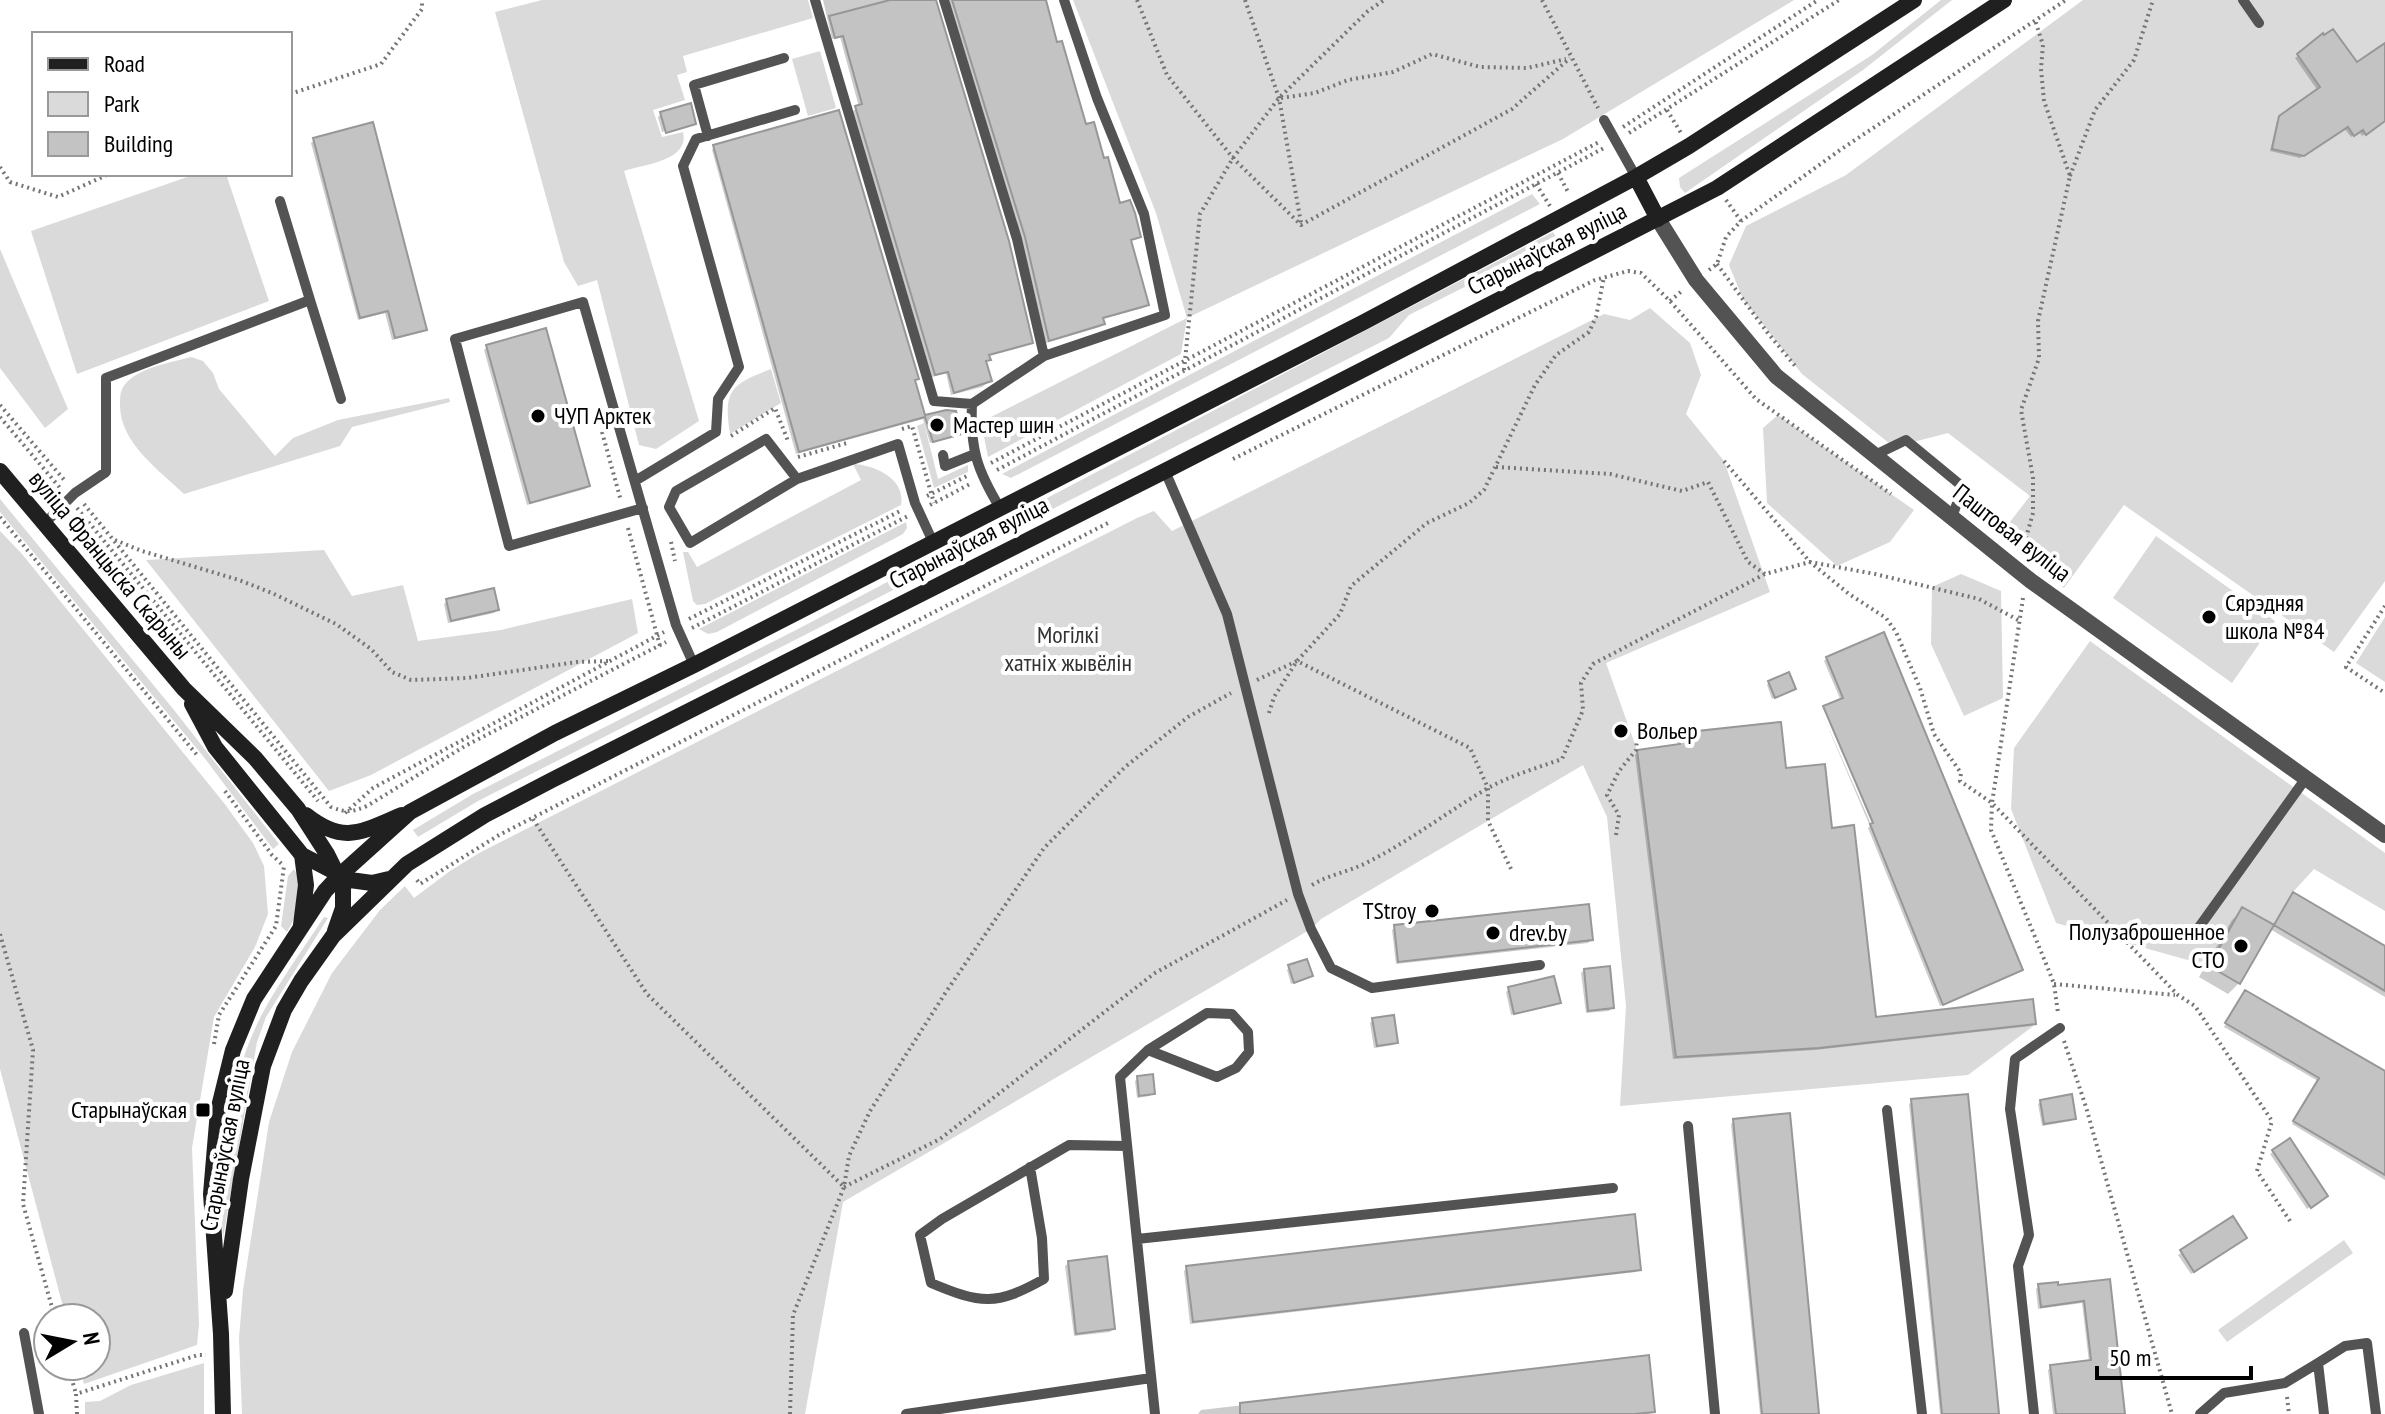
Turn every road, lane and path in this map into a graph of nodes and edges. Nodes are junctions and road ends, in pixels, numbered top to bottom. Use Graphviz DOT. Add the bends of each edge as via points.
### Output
graph roads {
  1 [pos="422,0"];
  2 [pos="815,0"];
  3 [pos="944,0"];
  4 [pos="1064,0"];
  5 [pos="1137,0"];
  6 [pos="1245,0"];
  7 [pos="1384,0"];
  8 [pos="1542,0"];
  9 [pos="1818,0"];
  10 [pos="1914,0"];
  11 [pos="2004,0"];
  12 [pos="2066,0"];
  13 [pos="2153,0"];
  14 [pos="2243,0"];
  15 [pos="2035,20"];
  16 [pos="2259,23"];
  17 [pos="784,58"];
  18 [pos="1570,58"];
  19 [pos="292,93"];
  20 [pos="1279,98"];
  21 [pos="1666,109"];
  22 [pos="795,110"];
  23 [pos="1604,120"];
  24 [pos="1612,134"];
  25 [pos="708,136"];
  26 [pos="1689,146"];
  27 [pos="1233,158"];
  28 [pos="0,167"];
  29 [pos="105,176"];
  30 [pos="2070,176"];
  31 [pos="1636,177"];
  32 [pos="1717,188"];
  33 [pos="280,201"];
  34 [pos="1658,219"];
  35 [pos="1741,221"];
  36 [pos="1301,225"];
  37 [pos="1717,264"];
  38 [pos="1604,277"];
  39 [pos="1696,280"];
  40 [pos="310,300"];
  41 [pos="1670,301"];
  42 [pos="1767,332"];
  43 [pos="1044,356"];
  44 [pos="1187,360"];
  45 [pos="1184,370"];
  46 [pos="341,399"];
  47 [pos="972,404"];
  48 [pos="0,417"];
  49 [pos="600,424"];
  50 [pos="975,454"];
  51 [pos="943,455"];
  52 [pos="1875,455"];
  53 [pos="1231,460"];
  54 [pos="1724,461"];
  55 [pos="1496,467"];
  56 [pos="978,470"];
  57 [pos="0,471"];
  58 [pos="1165,471"];
  59 [pos="797,479"];
  60 [pos="635,481"];
  61 [pos="69,499"];
  62 [pos="1901,502"];
  63 [pos="915,503"];
  64 [pos="643,508"];
  65 [pos="1000,508"];
  66 [pos="624,513"];
  67 [pos="0,517"];
  68 [pos="1118,517"];
  69 [pos="1952,517"];
  70 [pos="44,524"];
  71 [pos="111,538"];
  72 [pos="933,542"];
  73 [pos="2015,550"];
  74 [pos="1810,562"];
  75 [pos="1765,574"];
  76 [pos="2024,593"];
  77 [pos="2385,606"];
  78 [pos="2020,621"];
  79 [pos="676,625"];
  80 [pos="657,636"];
  81 [pos="660,646"];
  82 [pos="611,661"];
  83 [pos="1297,661"];
  84 [pos="694,665"];
  85 [pos="1245,685"];
  86 [pos="184,689"];
  87 [pos="2385,693"];
  88 [pos="1638,730"];
  89 [pos="1259,742"];
  90 [pos="202,761"];
  91 [pos="2306,778"];
  92 [pos="219,783"];
  93 [pos="1488,788"];
  94 [pos="1992,803"];
  95 [pos="331,807"];
  96 [pos="298,809"];
  97 [pos="410,812"];
  98 [pos="533,819"];
  99 [pos="326,829"];
  100 [pos="1616,835"];
  101 [pos="2385,835"];
  102 [pos="301,853"];
  103 [pos="284,866"];
  104 [pos="1511,869"];
  105 [pos="339,876"];
  106 [pos="391,878"];
  107 [pos="420,884"];
  108 [pos="1298,894"];
  109 [pos="301,926"];
  110 [pos="2197,930"];
  111 [pos="0,934"];
  112 [pos="333,936"];
  113 [pos="1540,965"];
  114 [pos="2054,984"];
  115 [pos="2178,995"];
  116 [pos="219,1015"];
  117 [pos="2060,1028"];
  118 [pos="1148,1050"];
  119 [pos="1887,1110"];
  120 [pos="1688,1126"];
  121 [pos="1127,1146"];
  122 [pos="1030,1167"];
  123 [pos="844,1187"];
  124 [pos="1613,1188"];
  125 [pos="2290,1221"];
  126 [pos="1137,1239"];
  127 [pos="51,1302"];
  128 [pos="24,1333"];
  129 [pos="221,1334"];
  130 [pos="221,1354"];
  131 [pos="2318,1363"];
  132 [pos="1151,1378"];
  133 [pos="73,1382"];
  134 [pos="76,1394"];
  135 [pos="39,1414"];
  136 [pos="77,1414"];
  137 [pos="223,1414"];
  138 [pos="790,1414"];
  139 [pos="906,1414"];
  140 [pos="1155,1414"];
  141 [pos="1715,1414"];
  142 [pos="1922,1414"];
  143 [pos="2034,1414"];
  144 [pos="2172,1414"];
  145 [pos="2200,1414"];
  146 [pos="2324,1414"];
  147 [pos="2376,1414"];
  1 -- 19 [label="path" via="422,9 381,64"];
  2 -- 47 [label="lane" via="934,401"];
  3 -- 43 [label="lane" via="1017,239"];
  4 -- 43 [label="lane" via="1144,214 1165,315"];
  5 -- 27 [label="path" via="1167,75"];
  6 -- 20 [label="path"];
  7 -- 20 [label="path"];
  8 -- 18 [label="path"];
  9 -- 24 [label="path"];
  10 -- 26 [label="main road, Старынаўская вуліца"];
  11 -- 32 [label="main road, Старынаўская вуліца"];
  12 -- 15 [label="path"];
  13 -- 30 [label="path" via="2134,60 2095,110"];
  14 -- 16 [label="lane"];
  15 -- 30 [label="path" via="2043,45 2044,101"];
  15 -- 35 [label="path"];
  17 -- 25 [label="lane" via="694,85"];
  18 -- 20 [label="path" via="1527,68 1480,67 1432,54 1393,72"];
  18 -- 23 [label="path"];
  18 -- 36 [label="path" via="1512,109"];
  20 -- 27 [label="path"];
  20 -- 36 [label="path"];
  21 -- 26 [label="path"];
  22 -- 25 [label="lane"];
  23 -- 24 [label="lane"];
  24 -- 31 [label="lane"];
  24 -- 44 [label="path"];
  25 -- 60 [label="lane" via="696,139 683,166 739,367 718,399 716,432"];
  26 -- 31 [label="main road, Старынаўская вуліца"];
  27 -- 36 [label="path"];
  27 -- 44 [label="path" via="1200,214"];
  28 -- 29 [label="path" via="10,182 58,197"];
  30 -- 73 [label="path" via="2038,321 2039,358 2021,410 2033,478 2033,513 2026,538"];
  31 -- 34 [label="main road"];
  31 -- 65 [label="main road, Старынаўская вуліца"];
  32 -- 34 [label="main road, Старынаўская вуліца"];
  32 -- 35 [label="path"];
  33 -- 40 [label="lane"];
  34 -- 39 [label="street, Паштовая вуліца"];
  34 -- 58 [label="main road, Старынаўская вуліца"];
  35 -- 37 [label="path" via="1726,237"];
  37 -- 39 [label="path"];
  37 -- 42 [label="path"];
  38 -- 41 [label="path" via="1641,273"];
  38 -- 53 [label="path"];
  38 -- 55 [label="path" via="1589,332 1556,355 1535,385"];
  39 -- 41 [label="path"];
  39 -- 52 [label="street, Паштовая вуліца" via="1776,376"];
  40 -- 46 [label="lane"];
  40 -- 61 [label="lane" via="106,378 106,472"];
  41 -- 62 [label="path" via="1756,399"];
  43 -- 47 [label="lane"];
  44 -- 45 [label="path"];
  44 -- 56 [label="path"];
  47 -- 50 [label="lane"];
  48 -- 61 [label="path"];
  49 -- 66 [label="path"];
  50 -- 51 [label="lane" via="945,466"];
  50 -- 56 [label="lane"];
  52 -- 69 [label="street, Паштовая вуліца"];
  52 -- 69 [label="lane" via="1906,440 1963,487"];
  54 -- 74 [label="path"];
  55 -- 75 [label="path" via="1610,474 1682,491 1708,482 1748,562"];
  55 -- 83 [label="path" via="1484,490 1469,503 1427,523 1351,586 1340,614"];
  56 -- 63 [label="path"];
  56 -- 65 [label="lane"];
  57 -- 70 [label="main road, вуліца Францыска Скарыны"];
  58 -- 85 [label="lane" via="1227,614"];
  58 -- 106 [label="main road, Старынаўская вуліца" via="525,794 427,849"];
  59 -- 59 [label="lane" via="690,543 669,507 676,491 766,439"];
  59 -- 63 [label="lane" via="898,444"];
  60 -- 64 [label="lane"];
  60 -- 66 [label="lane" via="583,302 455,339 509,546"];
  61 -- 70 [label="lane"];
  61 -- 95 [label="path" via="319,801"];
  63 -- 72 [label="lane"];
  63 -- 79 [label="path"];
  64 -- 66 [label="lane"];
  64 -- 79 [label="lane"];
  65 -- 72 [label="main road, Старынаўская вуліца"];
  66 -- 80 [label="path"];
  67 -- 90 [label="path"];
  68 -- 98 [label="path"];
  69 -- 91 [label="street, Паштовая вуліца" via="2031,581"];
  70 -- 86 [label="main road, вуліца Францыска Скарыны"];
  71 -- 82 [label="path" via="272,593 336,624 392,672 411,680"];
  72 -- 84 [label="main road, Старынаўская вуліца"];
  74 -- 75 [label="path"];
  74 -- 78 [label="path" via="1979,599"];
  74 -- 94 [label="path" via="1886,618 1920,688 1934,734 1961,773 1960,781"];
  75 -- 93 [label="path" via="1593,664 1581,683 1583,710 1562,759"];
  76 -- 78 [label="path"];
  77 -- 87 [label="path" via="2346,667"];
  78 -- 94 [label="path"];
  79 -- 80 [label="path"];
  79 -- 84 [label="lane"];
  80 -- 81 [label="path"];
  80 -- 82 [label="path"];
  82 -- 99 [label="path" via="373,788"];
  83 -- 85 [label="path"];
  83 -- 89 [label="path" via="1274,697"];
  83 -- 93 [label="path" via="1470,748"];
  84 -- 97 [label="main road, Старынаўская вуліца"];
  85 -- 89 [label="lane"];
  85 -- 123 [label="path" via="1188,717 1125,767 1044,848 870,1111 849,1156"];
  86 -- 96 [label="main road, вуліца Францыска Скарыны"];
  86 -- 102 [label="main road, вуліца Францыска Скарыны" via="215,747"];
  88 -- 100 [label="path" via="1636,750 1607,795 1619,815"];
  89 -- 108 [label="lane"];
  91 -- 101 [label="street, Паштовая вуліца"];
  91 -- 110 [label="lane"];
  92 -- 103 [label="path"];
  93 -- 104 [label="path" via="1488,821"];
  93 -- 108 [label="path" via="1365,864 1327,875"];
  94 -- 114 [label="path" via="1991,830"];
  94 -- 115 [label="path"];
  96 -- 99 [label="main road"];
  96 -- 105 [label="main road, вуліца Францыска Скарыны"];
  97 -- 99 [label="main road" via="347,835"];
  97 -- 105 [label="main road, Старынаўская вуліца"];
  98 -- 107 [label="path"];
  98 -- 123 [label="path" via="647,994"];
  102 -- 103 [label="path"];
  102 -- 105 [label="main road, вуліца Францыска Скарыны"];
  102 -- 109 [label="main road" via="306,885"];
  103 -- 116 [label="path" via="276,926"];
  105 -- 106 [label="main road, вуліца Францыска Скарыны" via="361,883"];
  105 -- 109 [label="main road, Старынаўская вуліца"];
  105 -- 112 [label="main road" via="343,908"];
  106 -- 112 [label="main road, Старынаўская вуліца"];
  108 -- 113 [label="lane" via="1331,968 1372,988"];
  108 -- 123 [label="path" via="1155,973 940,1139"];
  109 -- 129 [label="main road, Старынаўская вуліца" via="242,1025 218,1111 211,1194"];
  111 -- 127 [label="path" via="33,1050 23,1204"];
  112 -- 129 [label="main road, Старынаўская вуліца" via="284,1010 263,1066 241,1179"];
  114 -- 115 [label="path"];
  114 -- 117 [label="path"];
  115 -- 125 [label="path" via="2195,1006 2272,1121 2257,1171"];
  117 -- 143 [label="lane" via="2015,1059 2010,1109 2029,1235 2018,1266"];
  117 -- 144 [label="path"];
  118 -- 118 [label="lane" via="1217,1077 1236,1068 1249,1052 1248,1032 1232,1014 1207,1013"];
  118 -- 121 [label="lane" via="1120,1077"];
  119 -- 142 [label="lane"];
  120 -- 141 [label="lane"];
  121 -- 122 [label="lane" via="1069,1145"];
  121 -- 126 [label="lane"];
  122 -- 122 [label="lane" via="920,1235 931,1283 970,1299 1013,1296 1044,1279"];
  123 -- 138 [label="path" via="793,1315"];
  124 -- 126 [label="lane"];
  126 -- 132 [label="lane"];
  128 -- 135 [label="lane"];
  129 -- 130 [label="main road, Старынаўская вуліца"];
  130 -- 134 [label="path" via="198,1355"];
  130 -- 137 [label="main road, Старынаўская вуліца"];
  131 -- 145 [label="lane" via="2285,1383 2224,1393"];
  131 -- 146 [label="lane"];
  131 -- 147 [label="lane" via="2345,1346 2367,1343"];
  132 -- 139 [label="lane"];
  132 -- 140 [label="lane"];
  133 -- 134 [label="path"];
  134 -- 136 [label="path"];
}
